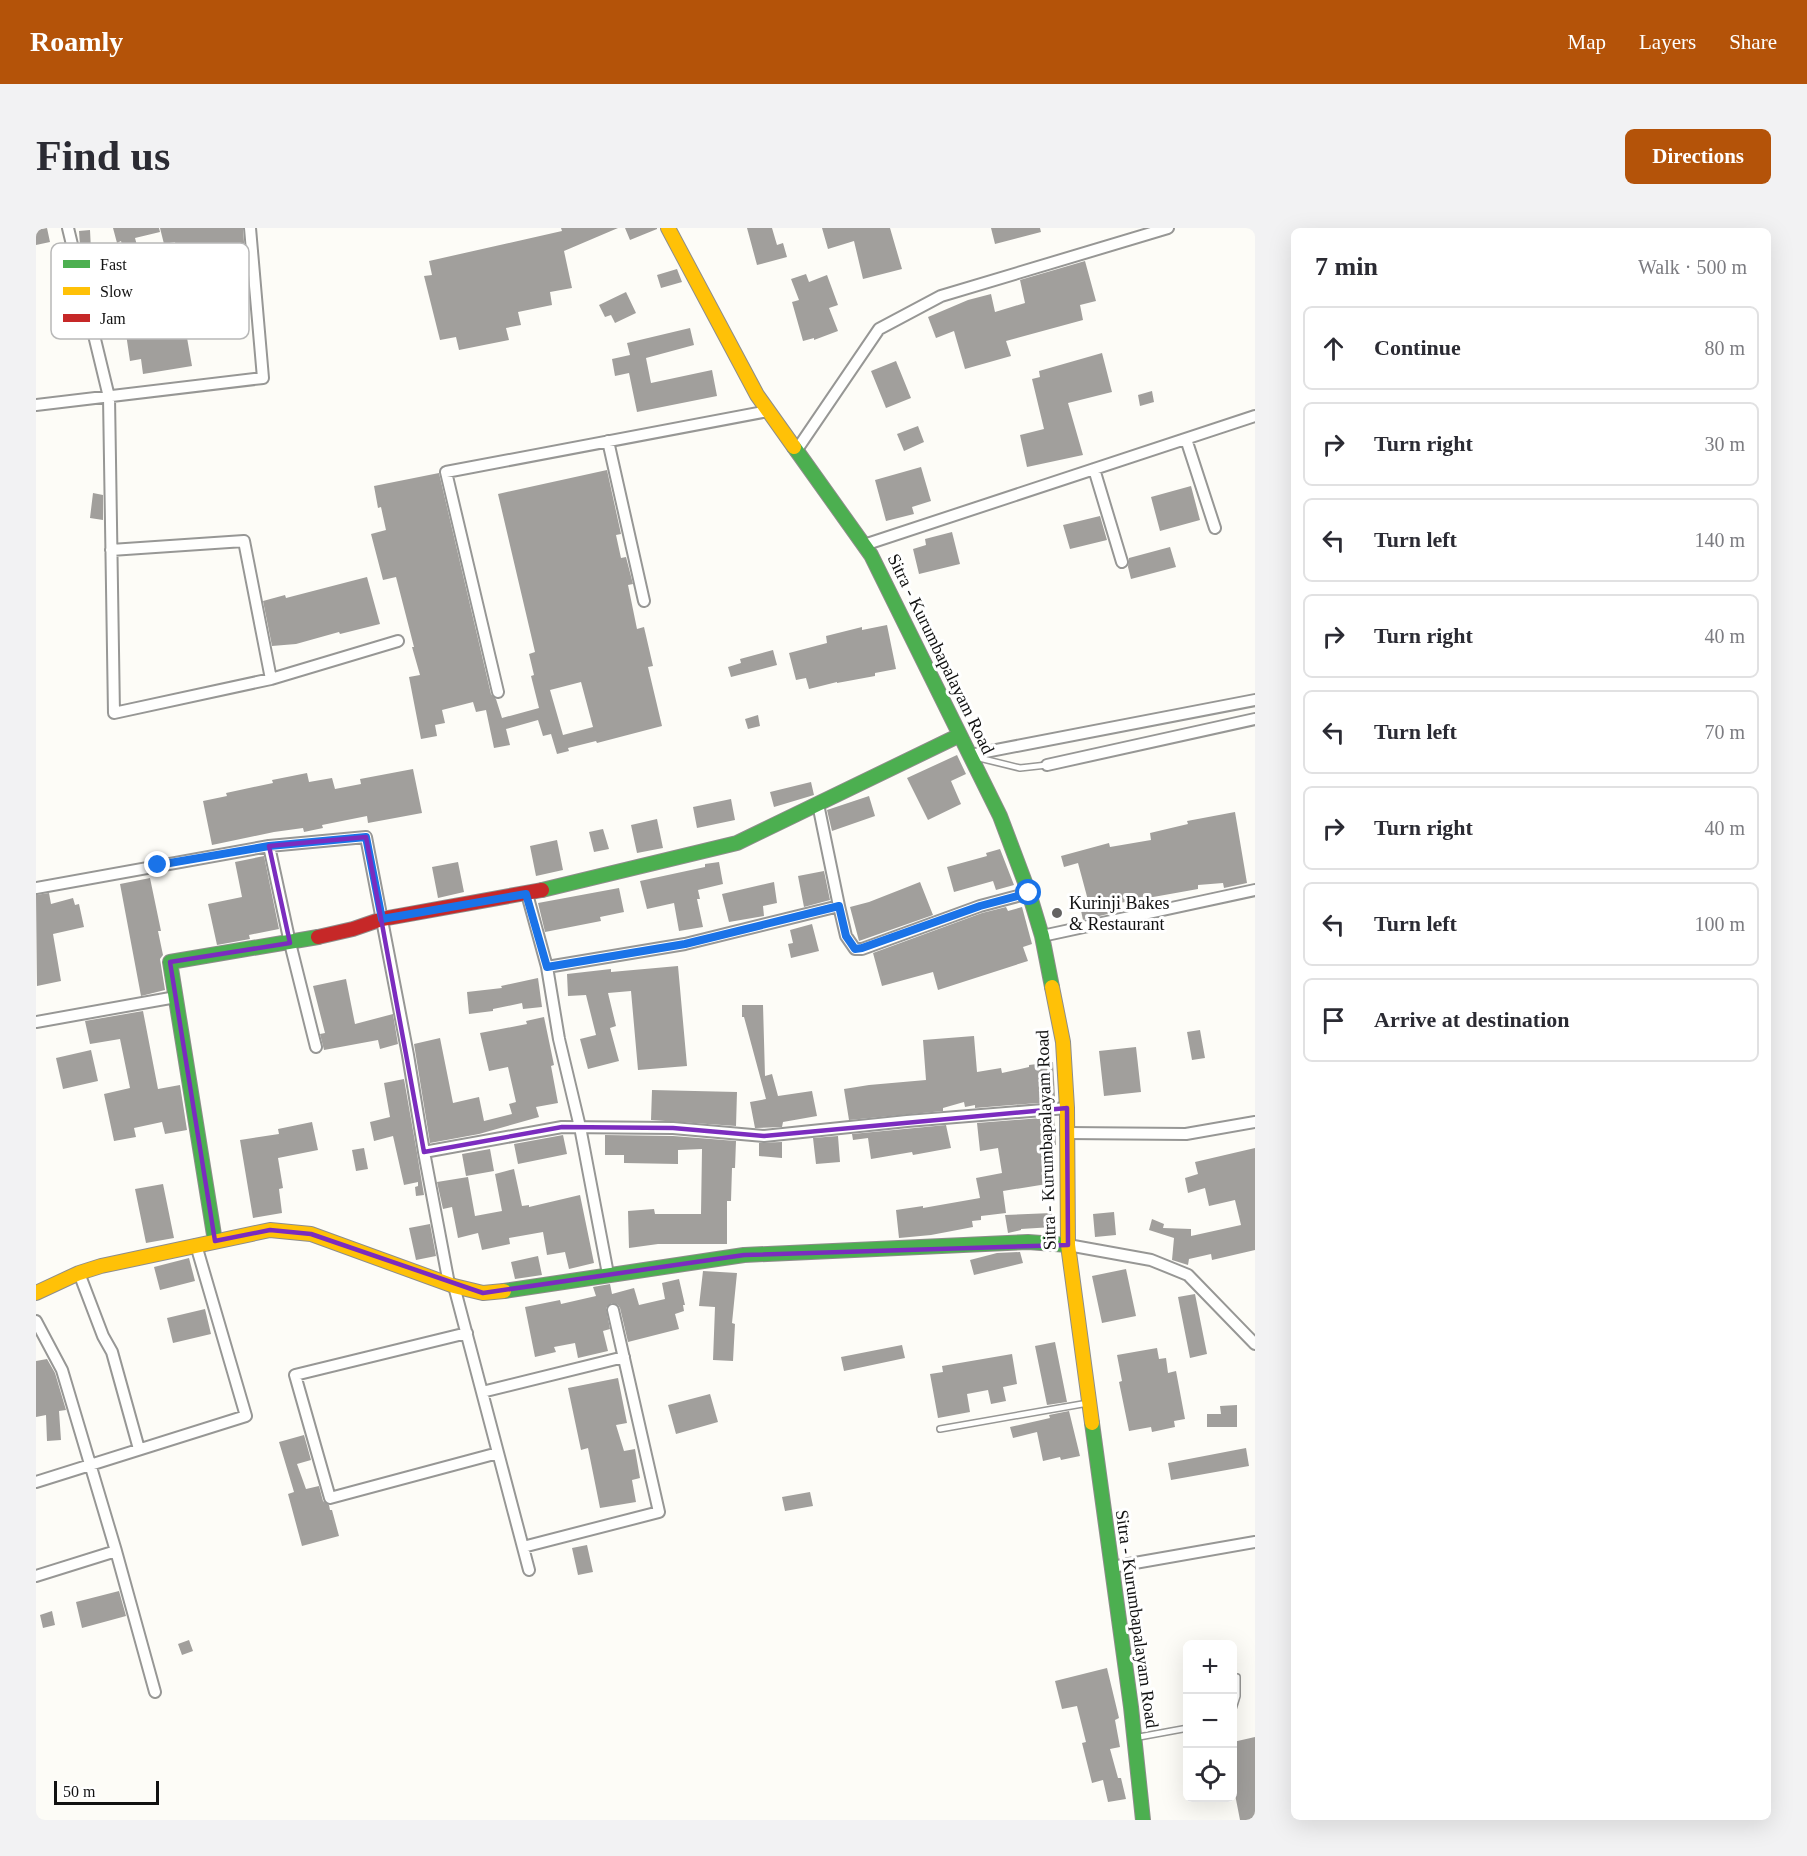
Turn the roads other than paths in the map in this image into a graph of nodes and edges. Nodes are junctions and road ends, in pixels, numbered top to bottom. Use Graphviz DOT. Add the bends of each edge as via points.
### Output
graph roads {
  1 [pos="68,228"];
  2 [pos="250,228"];
  3 [pos="668,228"];
  4 [pos="1168,228"];
  5 [pos="72,243"];
  6 [pos="95,339"];
  7 [pos="109,397"];
  8 [pos="36,405"];
  9 [pos="768,411"];
  10 [pos="1255,416"];
  11 [pos="1186,439"];
  12 [pos="608,441"];
  13 [pos="796,451"];
  14 [pos="1094,469"];
  15 [pos="1215,528"];
  16 [pos="864,545"];
  17 [pos="111,550"];
  18 [pos="1122,562"];
  19 [pos="644,601"];
  20 [pos="398,641"];
  21 [pos="272,679"];
  22 [pos="498,692"];
  23 [pos="1255,700"];
  24 [pos="1255,719"];
  25 [pos="960,735"];
  26 [pos="970,755"];
  27 [pos="1047,765"];
  28 [pos="818,804"];
  29 [pos="269,846"];
  30 [pos="36,888"];
  31 [pos="1255,890"];
  32 [pos="1029,893"];
  33 [pos="526,894"];
  34 [pos="839,906"];
  35 [pos="382,919"];
  36 [pos="1042,936"];
  37 [pos="290,943"];
  38 [pos="547,967"];
  39 [pos="176,997"];
  40 [pos="36,1022"];
  41 [pos="316,1047"];
  42 [pos="1067,1108"];
  43 [pos="1255,1122"];
  44 [pos="580,1127"];
  45 [pos="1066,1133"];
  46 [pos="424,1152"];
  47 [pos="215,1241"];
  48 [pos="196,1245"];
  49 [pos="1068,1245"];
  50 [pos="79,1273"];
  51 [pos="608,1274"];
  52 [pos="452,1285"];
  53 [pos="36,1293"];
  54 [pos="613,1310"];
  55 [pos="36,1321"];
  56 [pos="467,1333"];
  57 [pos="1255,1344"];
  58 [pos="624,1357"];
  59 [pos="482,1392"];
  60 [pos="1089,1402"];
  61 [pos="940,1429"];
  62 [pos="139,1449"];
  63 [pos="498,1454"];
  64 [pos="91,1465"];
  65 [pos="36,1482"];
  66 [pos="1255,1542"];
  67 [pos="523,1547"];
  68 [pos="116,1551"];
  69 [pos="1112,1567"];
  70 [pos="529,1570"];
  71 [pos="36,1576"];
  72 [pos="1238,1677"];
  73 [pos="155,1692"];
  74 [pos="1237,1696"];
  75 [pos="1183,1729"];
  76 [pos="1134,1738"];
  77 [pos="1143,1820"];
  1 -- 5 [label="street"];
  2 -- 7 [label="street" via="263,378"];
  3 -- 9 [label="street, Sitra - Kurumbapalayam Road"];
  4 -- 13 [label="street" via="941,296 879,329"];
  6 -- 7 [label="street"];
  7 -- 8 [label="street"];
  7 -- 17 [label="street"];
  9 -- 12 [label="street"];
  9 -- 13 [label="street, Sitra - Kurumbapalayam Road"];
  10 -- 11 [label="street"];
  11 -- 14 [label="street"];
  11 -- 15 [label="street"];
  12 -- 19 [label="street"];
  12 -- 22 [label="street" via="446,472"];
  13 -- 16 [label="street, Sitra - Kurumbapalayam Road"];
  14 -- 16 [label="street"];
  14 -- 18 [label="street"];
  16 -- 25 [label="street, Sitra - Kurumbapalayam Road"];
  17 -- 21 [label="street" via="244,541"];
  17 -- 21 [label="street" via="114,713"];
  20 -- 21 [label="street"];
  23 -- 26 [label="street"];
  24 -- 27 [label="street"];
  25 -- 26 [label="street, Sitra - Kurumbapalayam Road"];
  25 -- 28 [label="street"];
  26 -- 27 [label="lane" via="1020,768"];
  26 -- 32 [label="street, Sitra - Kurumbapalayam Road" via="1000,816"];
  28 -- 33 [label="street" via="737,843"];
  28 -- 34 [label="street"];
  29 -- 30 [label="street"];
  29 -- 35 [label="street" via="366,837"];
  29 -- 37 [label="street"];
  31 -- 36 [label="street"];
  32 -- 34 [label="street" via="855,949 846,936"];
  32 -- 36 [label="street, Sitra - Kurumbapalayam Road"];
  33 -- 35 [label="street"];
  33 -- 38 [label="street"];
  34 -- 38 [label="street" via="685,944"];
  35 -- 37 [label="street"];
  35 -- 46 [label="street"];
  36 -- 42 [label="street, Sitra - Kurumbapalayam Road" via="1064,1042"];
  37 -- 39 [label="street" via="170,962"];
  37 -- 41 [label="street"];
  38 -- 44 [label="street"];
  39 -- 40 [label="street"];
  39 -- 47 [label="street"];
  42 -- 44 [label="street" via="764,1136 673,1128"];
  42 -- 45 [label="street, Sitra - Kurumbapalayam Road"];
  43 -- 45 [label="street" via="1186,1134"];
  44 -- 46 [label="street" via="561,1127"];
  44 -- 51 [label="street"];
  45 -- 49 [label="street, Sitra - Kurumbapalayam Road"];
  46 -- 52 [label="street"];
  47 -- 48 [label="street"];
  47 -- 52 [label="street" via="270,1230 310,1234"];
  48 -- 50 [label="street"];
  48 -- 62 [label="street" via="246,1416"];
  49 -- 51 [label="street" via="1018,1243 744,1255"];
  49 -- 57 [label="street" via="1151,1260 1188,1275"];
  49 -- 60 [label="street, Sitra - Kurumbapalayam Road"];
  50 -- 53 [label="street"];
  50 -- 62 [label="street" via="111,1352"];
  51 -- 52 [label="street" via="483,1293"];
  52 -- 56 [label="street"];
  54 -- 58 [label="street"];
  55 -- 64 [label="street" via="63,1370"];
  56 -- 59 [label="street"];
  56 -- 63 [label="street" via="295,1375 330,1498"];
  58 -- 59 [label="street"];
  58 -- 67 [label="street" via="659,1512"];
  59 -- 63 [label="street"];
  60 -- 61 [label="lane"];
  60 -- 69 [label="street, Sitra - Kurumbapalayam Road"];
  62 -- 64 [label="street"];
  63 -- 67 [label="street"];
  64 -- 65 [label="street"];
  64 -- 68 [label="street"];
  66 -- 69 [label="street"];
  67 -- 70 [label="street"];
  68 -- 71 [label="street"];
  68 -- 73 [label="street"];
  69 -- 76 [label="street, Sitra - Kurumbapalayam Road"];
  72 -- 74 [label="lane"];
  75 -- 76 [label="lane"];
  76 -- 77 [label="street, Sitra - Kurumbapalayam Road"];
}
